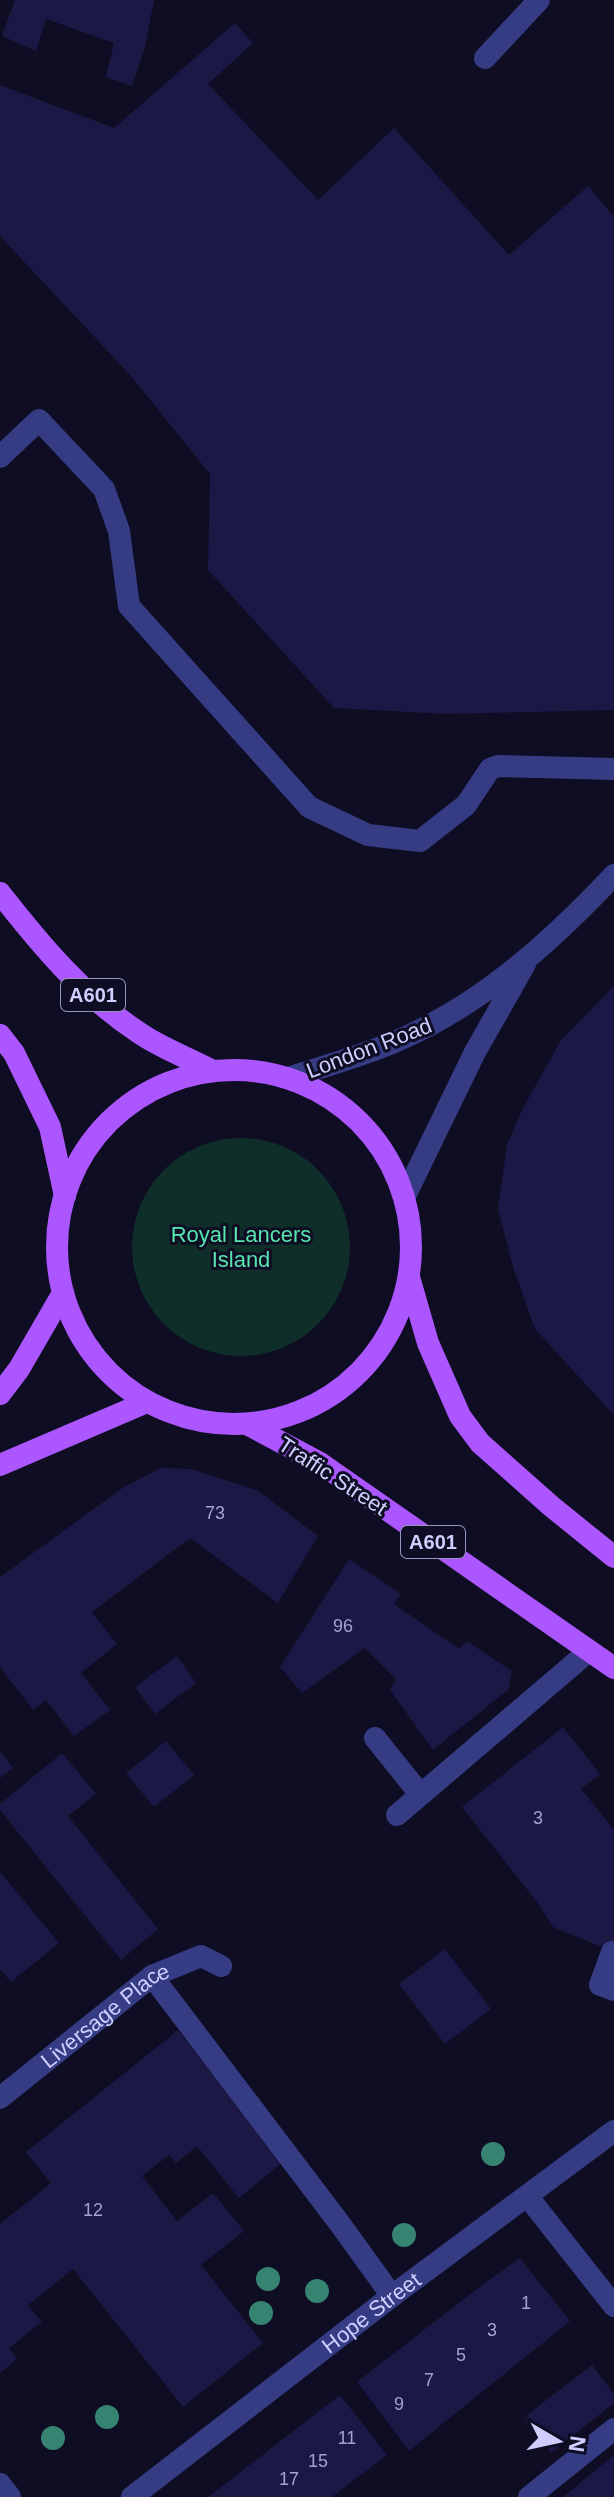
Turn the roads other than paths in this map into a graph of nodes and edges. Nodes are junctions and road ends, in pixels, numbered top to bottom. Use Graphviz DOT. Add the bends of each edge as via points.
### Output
graph roads {
  1 [pos="539,0"];
  2 [pos="485,58"];
  3 [pos="0,457"];
  4 [pos="614,769"];
  5 [pos="614,875"];
  6 [pos="0,893"];
  7 [pos="527,960"];
  8 [pos="0,1035"];
  9 [pos="209,1069"];
  10 [pos="288,1078"];
  11 [pos="65,1196"];
  12 [pos="405,1196"];
  13 [pos="408,1276"];
  14 [pos="63,1293"];
  15 [pos="0,1394"];
  16 [pos="147,1402"];
  17 [pos="247,1424"];
  18 [pos="0,1465"];
  19 [pos="614,1557"];
  20 [pos="589,1651"];
  21 [pos="614,1668"];
  22 [pos="375,1738"];
  23 [pos="420,1794"];
  24 [pos="397,1815"];
  25 [pos="612,1952"];
  26 [pos="221,1966"];
  27 [pos="152,1976"];
  28 [pos="614,1990"];
  29 [pos="0,2098"];
  30 [pos="614,2131"];
  31 [pos="528,2197"];
  32 [pos="392,2296"];
  33 [pos="614,2306"];
  34 [pos="614,2429"];
  35 [pos="0,2484"];
  36 [pos="10,2497"];
  37 [pos="132,2497"];
  38 [pos="529,2497"];
  1 -- 2 [label="street"];
  3 -- 4 [label="street" via="39,420 104,489 119,531 129,606 309,807 368,835 420,841 466,805 490,769 498,766"];
  5 -- 7 [label="street, London Road"];
  6 -- 9 [label="main road, A601" via="41,945 115,1015 139,1034"];
  7 -- 10 [label="street, London Road" via="430,1025"];
  7 -- 12 [label="street, London Road"];
  8 -- 11 [label="main road, A601" via="50,1127"];
  9 -- 10 [label="main road, A601"];
  9 -- 11 [label="main road, A601" via="139,1097 94,1140"];
  10 -- 12 [label="main road, A601" via="359,1121"];
  11 -- 14 [label="main road, A601" via="57,1245"];
  12 -- 13 [label="main road, A601" via="411,1248"];
  13 -- 17 [label="main road, A601" via="390,1332 353,1378 304,1410"];
  13 -- 19 [label="main road, A601" via="428,1343 460,1416 480,1443"];
  14 -- 15 [label="main road"];
  14 -- 16 [label="main road, A601" via="92,1353"];
  16 -- 17 [label="main road, A601" via="201,1421"];
  16 -- 18 [label="main road"];
  17 -- 20 [label="main road, Traffic Street / A601" via="320,1463"];
  20 -- 21 [label="main road, Traffic Street / A601"];
  20 -- 23 [label="street"];
  22 -- 23 [label="street"];
  23 -- 24 [label="street"];
  25 -- 28 [label="street" via="600,1985"];
  26 -- 27 [label="street, Liversage Place" via="201,1956"];
  27 -- 29 [label="street, Liversage Place"];
  27 -- 32 [label="street"];
  30 -- 31 [label="street, Hope Street"];
  31 -- 32 [label="street, Hope Street"];
  31 -- 33 [label="street"];
  32 -- 37 [label="street, Hope Street"];
  34 -- 38 [label="street"];
  35 -- 36 [label="street"];
}
